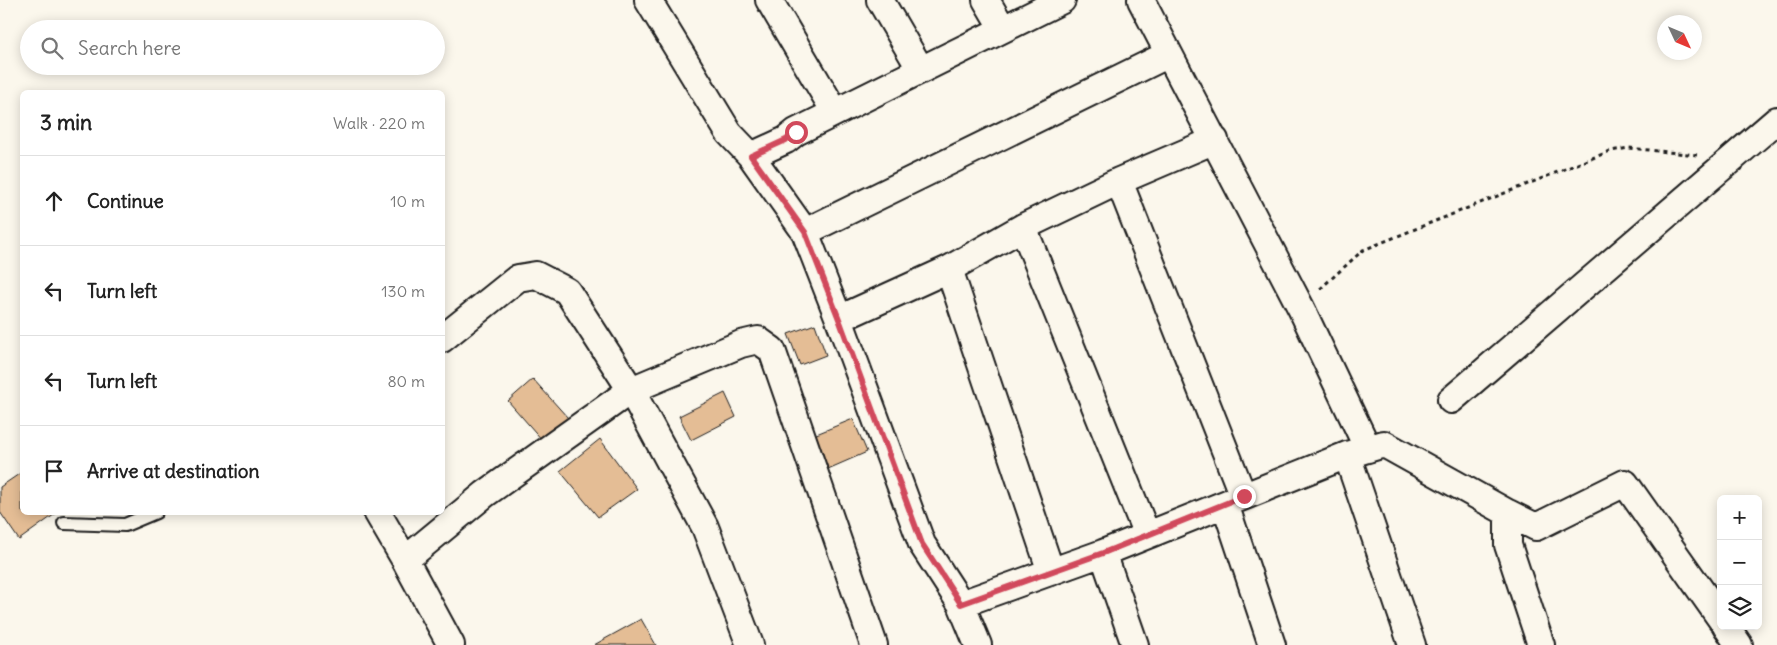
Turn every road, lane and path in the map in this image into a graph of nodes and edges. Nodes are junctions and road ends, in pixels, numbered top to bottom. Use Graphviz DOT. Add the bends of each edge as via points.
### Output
graph roads {
  1 [pos="648,0"];
  2 [pos="769,0"];
  3 [pos="880,0"];
  4 [pos="986,0"];
  5 [pos="1062,0"];
  6 [pos="1141,0"];
  7 [pos="1003,29"];
  8 [pos="1169,54"];
  9 [pos="921,70"];
  10 [pos="835,112"];
  11 [pos="1777,120"];
  12 [pos="1215,140"];
  13 [pos="751,156"];
  14 [pos="1730,159"];
  15 [pos="1119,181"];
  16 [pos="1023,227"];
  17 [pos="805,232"];
  18 [pos="948,269"];
  19 [pos="1301,308"];
  20 [pos="839,319"];
  21 [pos="445,337"];
  22 [pos="631,390"];
  23 [pos="1451,400"];
  24 [pos="1357,452"];
  25 [pos="1234,500"];
  26 [pos="1508,513"];
  27 [pos="149,515"];
  28 [pos="378,515"];
  29 [pos="64,523"];
  30 [pos="1147,535"];
  31 [pos="1103,553"];
  32 [pos="405,560"];
  33 [pos="1050,572"];
  34 [pos="961,604"];
  35 [pos="1717,613"];
  36 [pos="1729,630"];
  37 [pos="451,645"];
  38 [pos="750,645"];
  39 [pos="874,645"];
  40 [pos="978,645"];
  41 [pos="1135,645"];
  42 [pos="1272,645"];
  43 [pos="1412,645"];
  44 [pos="1541,645"];
  45 [pos="1739,645"];
  1 -- 13 [label="street" via="729,133"];
  2 -- 10 [label="street"];
  3 -- 9 [label="street"];
  4 -- 7 [label="street"];
  5 -- 7 [label="street"];
  6 -- 8 [label="street"];
  7 -- 9 [label="street"];
  8 -- 12 [label="street"];
  8 -- 17 [label="street"];
  9 -- 10 [label="street"];
  10 -- 13 [label="street"];
  11 -- 14 [label="street"];
  12 -- 15 [label="street"];
  12 -- 19 [label="street"];
  13 -- 17 [label="street"];
  14 -- 19 [label="path" via="1629,148 1610,151 1364,250"];
  14 -- 23 [label="street"];
  15 -- 16 [label="street"];
  15 -- 25 [label="street"];
  16 -- 18 [label="street"];
  16 -- 30 [label="street"];
  17 -- 20 [label="street"];
  18 -- 20 [label="street"];
  18 -- 33 [label="street"];
  19 -- 24 [label="street"];
  20 -- 34 [label="street" via="922,544"];
  21 -- 22 [label="street" via="518,278 536,275 567,291"];
  22 -- 32 [label="street" via="485,494"];
  22 -- 38 [label="street" via="706,527"];
  22 -- 39 [label="street" via="741,344 758,340 772,350"];
  24 -- 25 [label="street"];
  24 -- 26 [label="street" via="1384,444"];
  24 -- 43 [label="street"];
  25 -- 30 [label="street"];
  25 -- 42 [label="street"];
  26 -- 35 [label="street" via="1536,527 1625,483"];
  26 -- 44 [label="street" via="1508,545"];
  27 -- 29 [label="lane" via="125,525"];
  28 -- 32 [label="street"];
  30 -- 31 [label="street"];
  31 -- 33 [label="street"];
  31 -- 41 [label="street"];
  32 -- 37 [label="street"];
  33 -- 34 [label="street"];
  34 -- 40 [label="street"];
  36 -- 45 [label="street"];
}
